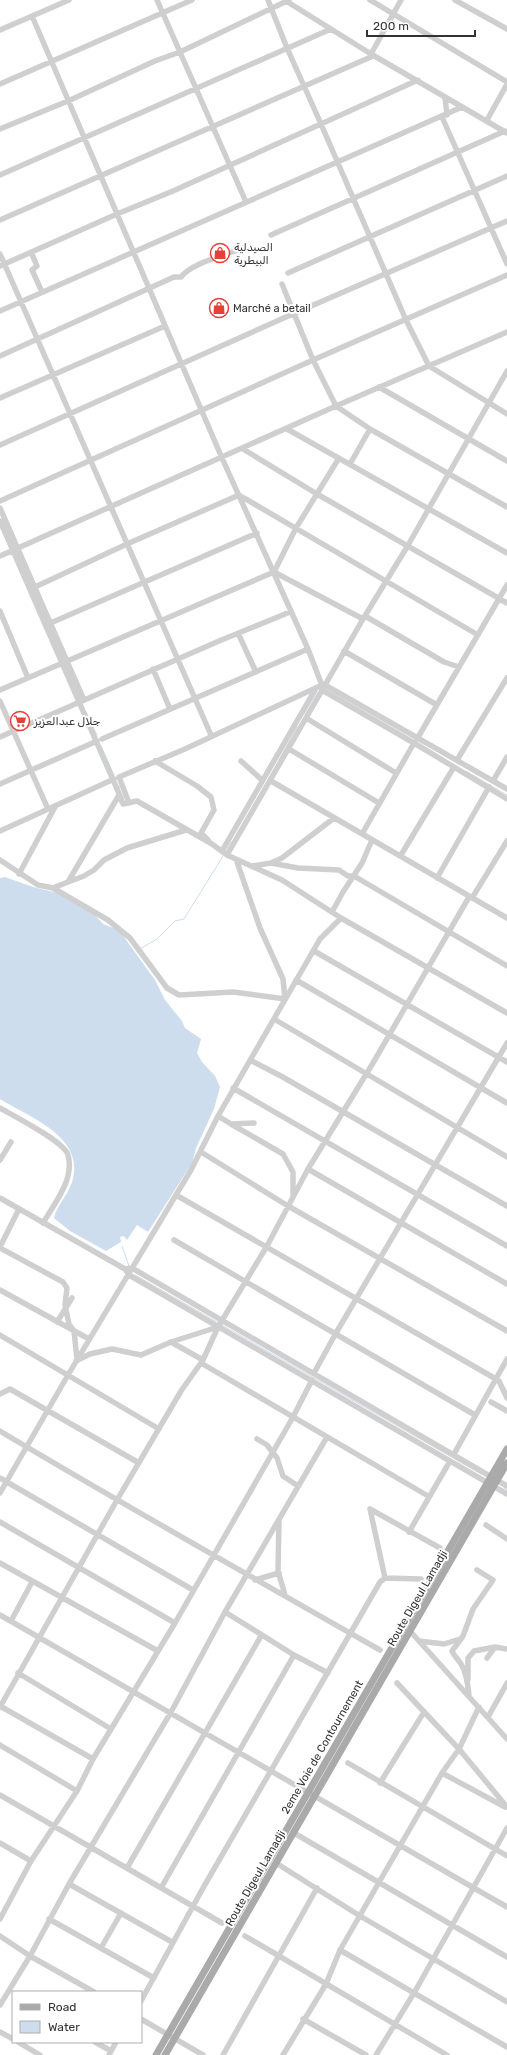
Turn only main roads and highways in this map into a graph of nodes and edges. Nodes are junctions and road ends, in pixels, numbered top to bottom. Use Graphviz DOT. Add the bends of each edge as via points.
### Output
graph roads {
  1 [pos="507,1449"];
  2 [pos="507,1463"];
  3 [pos="493,1481"];
  4 [pos="311,1794"];
  5 [pos="172,2036"];
  6 [pos="156,2055"];
  7 [pos="165,2055"];
  1 -- 3 [label="main road, 2eme Voie de Contournement"];
  2 -- 3 [label="main road, Route Digeul Lamadji"];
  3 -- 4 [label="main road, 2eme Voie de Contournement"];
  3 -- 4 [label="main road, Route Digeul Lamadji" via="410,1631"];
  4 -- 5 [label="main road, 2eme Voie de Contournement"];
  4 -- 5 [label="main road, Route Digeul Lamadji" via="294,1833"];
  5 -- 6 [label="main road, 2eme Voie de Contournement"];
  5 -- 7 [label="main road, Route Digeul Lamadji"];
}
